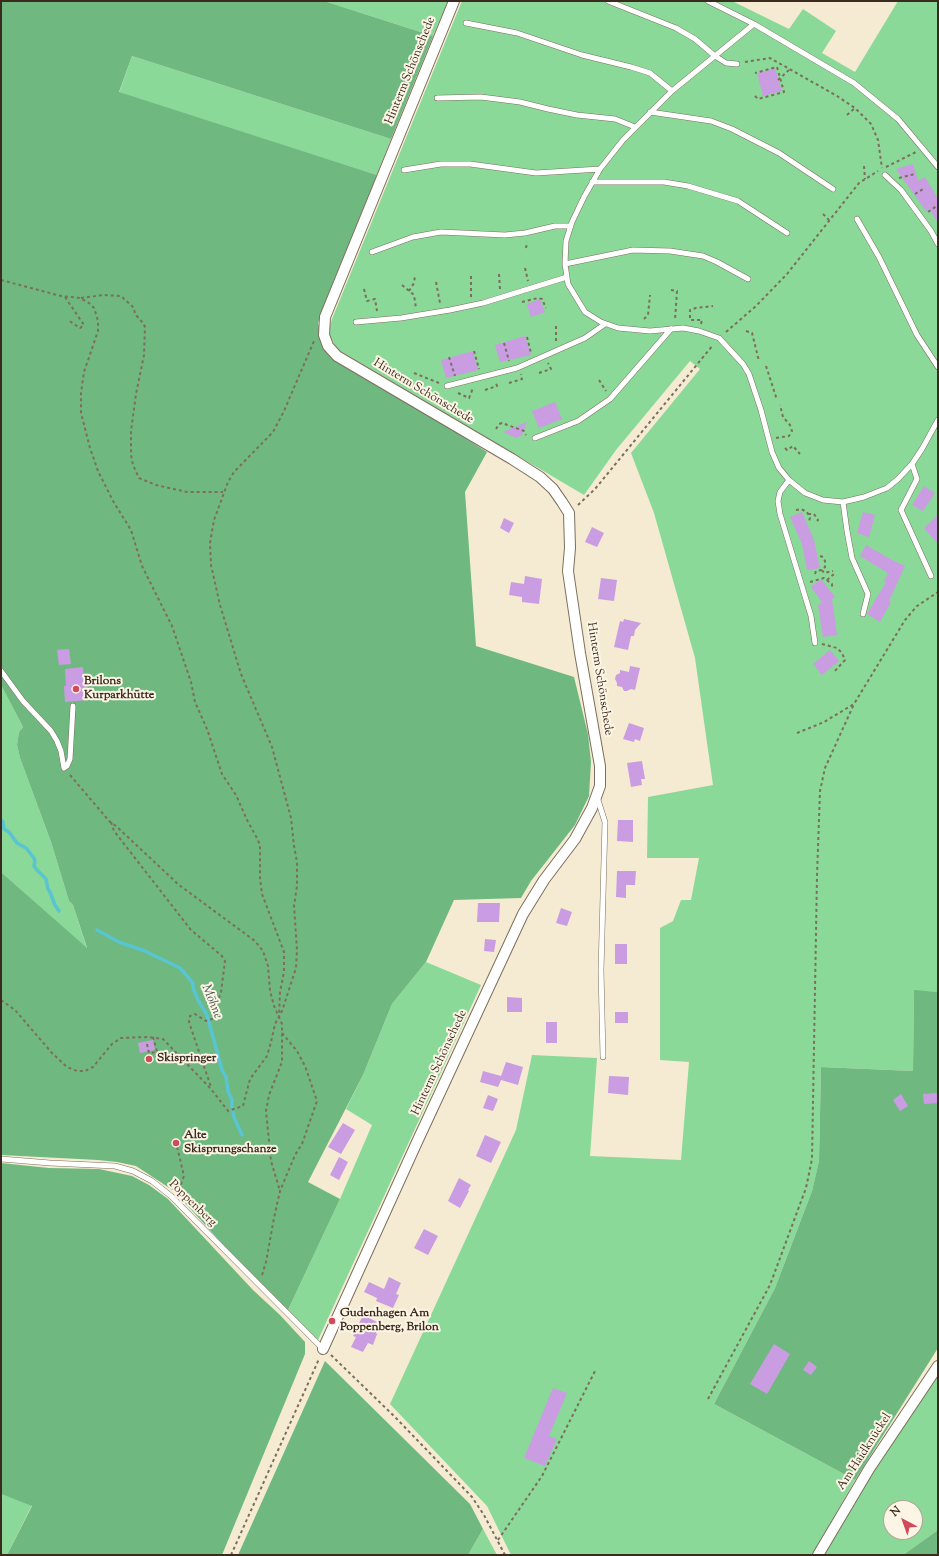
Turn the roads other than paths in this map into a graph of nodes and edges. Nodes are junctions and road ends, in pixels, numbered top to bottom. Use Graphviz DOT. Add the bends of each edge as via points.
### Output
graph roads {
  1 [pos="454,1"];
  2 [pos="608,1"];
  3 [pos="708,1"];
  4 [pos="466,23"];
  5 [pos="754,24"];
  6 [pos="715,56"];
  7 [pos="736,64"];
  8 [pos="672,91"];
  9 [pos="437,98"];
  10 [pos="650,112"];
  11 [pos="635,127"];
  12 [pos="938,167"];
  13 [pos="600,169"];
  14 [pos="404,170"];
  15 [pos="885,175"];
  16 [pos="592,182"];
  17 [pos="833,189"];
  18 [pos="857,219"];
  19 [pos="571,226"];
  20 [pos="787,233"];
  21 [pos="938,244"];
  22 [pos="372,252"];
  23 [pos="565,264"];
  24 [pos="567,277"];
  25 [pos="748,279"];
  26 [pos="356,322"];
  27 [pos="605,324"];
  28 [pos="673,329"];
  29 [pos="938,366"];
  30 [pos="449,386"];
  31 [pos="938,420"];
  32 [pos="535,438"];
  33 [pos="912,464"];
  34 [pos="789,480"];
  35 [pos="843,502"];
  36 [pos="931,576"];
  37 [pos="863,614"];
  38 [pos="815,643"];
  39 [pos="1,671"];
  40 [pos="73,706"];
  41 [pos="597,797"];
  42 [pos="603,1057"];
  43 [pos="1,1159"];
  44 [pos="323,1349"];
  45 [pos="938,1366"];
  46 [pos="818,1555"];
  1 -- 41 [label="street, Hinterm Schönschede" via="325,317 324,335 337,356 540,477 553,489 569,513 568,571 600,766"];
  2 -- 6 [label="lane" via="676,28 695,39"];
  3 -- 5 [label="lane"];
  4 -- 8 [label="lane" via="517,33 582,55 644,71"];
  5 -- 6 [label="lane"];
  5 -- 12 [label="lane" via="854,83 898,119"];
  6 -- 7 [label="lane" via="726,63"];
  6 -- 8 [label="lane"];
  8 -- 10 [label="lane"];
  9 -- 11 [label="lane" via="481,97 520,102 556,111 615,119"];
  10 -- 11 [label="lane"];
  10 -- 17 [label="lane" via="711,121 732,128 779,153"];
  11 -- 13 [label="lane"];
  13 -- 14 [label="lane" via="536,173 470,164 441,164"];
  13 -- 16 [label="lane"];
  15 -- 21 [label="lane" via="901,190"];
  16 -- 19 [label="lane"];
  16 -- 20 [label="lane" via="664,182 688,186 738,201"];
  18 -- 29 [label="lane" via="879,257 917,335"];
  19 -- 22 [label="lane" via="555,226 505,235 441,232 413,237"];
  19 -- 23 [label="lane" via="566,241"];
  23 -- 24 [label="lane"];
  23 -- 25 [label="lane" via="633,250 670,251 703,256"];
  24 -- 26 [label="lane" via="472,305"];
  24 -- 27 [label="lane" via="568,284 585,312"];
  27 -- 28 [label="lane" via="650,331"];
  27 -- 30 [label="lane" via="585,338 533,362"];
  28 -- 32 [label="lane" via="610,399 578,421"];
  28 -- 34 [label="lane" via="684,328 719,338 743,364 749,374 779,468"];
  31 -- 33 [label="lane"];
  33 -- 35 [label="lane" via="887,488"];
  33 -- 36 [label="lane" via="917,480 901,510"];
  34 -- 35 [label="lane" via="805,493 823,500"];
  34 -- 38 [label="lane" via="780,492 780,514 811,616"];
  35 -- 37 [label="lane" via="852,558 868,594"];
  39 -- 40 [label="lane" via="23,700 52,731 61,751 64,768 70,759"];
  41 -- 42 [label="lane, Hinterm Schönschede" via="605,822 601,970"];
  41 -- 44 [label="street, Hinterm Schönschede" via="575,839 544,880 523,914"];
  43 -- 44 [label="lane, Poppenberg" via="115,1166 133,1171 152,1181 174,1199"];
  45 -- 46 [label="street, Am Haidknückel" via="869,1469"];
}
